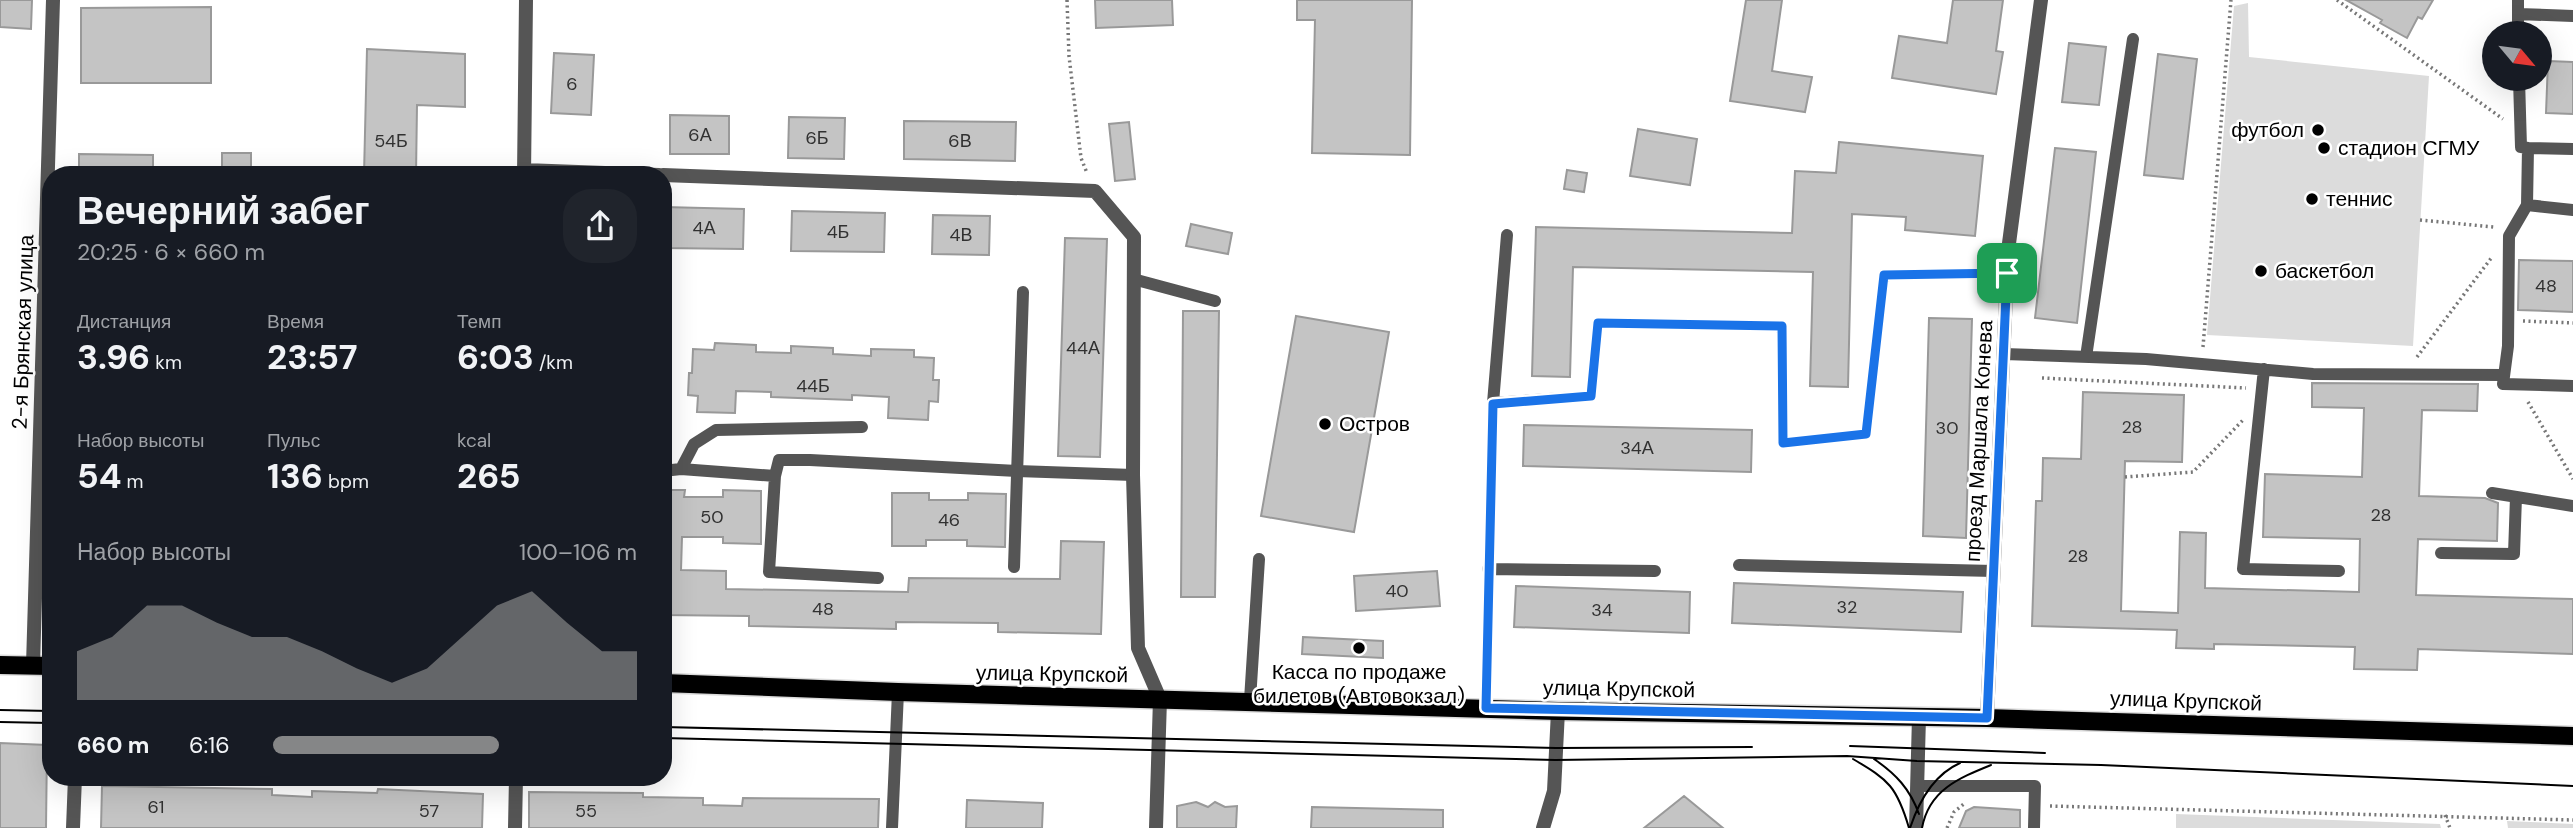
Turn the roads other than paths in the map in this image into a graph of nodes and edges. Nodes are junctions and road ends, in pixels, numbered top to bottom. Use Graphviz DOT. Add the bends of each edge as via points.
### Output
graph roads {
  1 [pos="53,0"];
  2 [pos="526,0"];
  3 [pos="2041,0"];
  4 [pos="2518,0"];
  5 [pos="2518,15"];
  6 [pos="2573,16"];
  7 [pos="2518,21"];
  8 [pos="2133,39"];
  9 [pos="2519,91"];
  10 [pos="2528,148"];
  11 [pos="2573,149"];
  12 [pos="50,166"];
  13 [pos="524,166"];
  14 [pos="672,175"];
  15 [pos="2527,205"];
  16 [pos="2573,210"];
  17 [pos="1507,235"];
  18 [pos="2007,273"];
  19 [pos="1133,279"];
  20 [pos="1023,292"];
  21 [pos="1214,301"];
  22 [pos="2004,354"];
  23 [pos="2086,357"];
  24 [pos="2264,369"];
  25 [pos="2504,375"];
  26 [pos="2573,386"];
  27 [pos="1493,404"];
  28 [pos="862,427"];
  29 [pos="681,469"];
  30 [pos="672,470"];
  31 [pos="1017,471"];
  32 [pos="1133,475"];
  33 [pos="775,476"];
  34 [pos="2492,493"];
  35 [pos="2516,497"];
  36 [pos="2573,506"];
  37 [pos="2441,553"];
  38 [pos="1259,559"];
  39 [pos="1739,565"];
  40 [pos="1014,567"];
  41 [pos="1488,569"];
  42 [pos="1656,571"];
  43 [pos="1994,571"];
  44 [pos="2339,571"];
  45 [pos="878,578"];
  46 [pos="0,665"];
  47 [pos="42,665"];
  48 [pos="672,683"];
  49 [pos="898,692"];
  50 [pos="1160,699"];
  51 [pos="1250,701"];
  52 [pos="1486,708"];
  53 [pos="1558,710"];
  54 [pos="1919,717"];
  55 [pos="1987,718"];
  56 [pos="2572,736"];
  57 [pos="75,786"];
  58 [pos="516,786"];
  59 [pos="1917,786"];
  60 [pos="73,828"];
  61 [pos="515,828"];
  62 [pos="892,828"];
  63 [pos="1156,828"];
  64 [pos="1543,828"];
  65 [pos="1916,828"];
  66 [pos="2034,828"];
  1 -- 12 [label="street, 2-я Брянская улица"];
  2 -- 13 [label="street"];
  3 -- 18 [label="street, проезд Маршала Конева"];
  4 -- 5 [label="lane"];
  5 -- 6 [label="lane"];
  5 -- 7 [label="lane"];
  8 -- 23 [label="lane"];
  9 -- 10 [label="lane" via="2521,148"];
  10 -- 11 [label="lane"];
  10 -- 15 [label="lane"];
  14 -- 19 [label="street" via="1095,191 1134,237"];
  15 -- 16 [label="lane"];
  15 -- 25 [label="lane" via="2509,236"];
  17 -- 27 [label="lane"];
  18 -- 22 [label="street, проезд Маршала Конева"];
  18 -- 27 [label="lane" via="1884,275 1866,434 1783,443 1782,326 1598,323 1591,396"];
  19 -- 21 [label="lane"];
  19 -- 32 [label="street"];
  20 -- 31 [label="lane"];
  22 -- 23 [label="lane"];
  22 -- 43 [label="street, проезд Маршала Конева"];
  23 -- 24 [label="lane"];
  24 -- 25 [label="lane" via="2313,374"];
  24 -- 44 [label="lane" via="2243,569"];
  25 -- 26 [label="lane" via="2503,384"];
  27 -- 41 [label="lane"];
  28 -- 29 [label="lane" via="716,430 694,444"];
  29 -- 30 [label="lane"];
  29 -- 33 [label="lane"];
  31 -- 32 [label="lane"];
  31 -- 33 [label="lane" via="779,460"];
  31 -- 40 [label="lane"];
  32 -- 50 [label="street" via="1138,648"];
  33 -- 45 [label="lane" via="769,572"];
  34 -- 35 [label="lane"];
  35 -- 36 [label="lane"];
  35 -- 37 [label="lane" via="2514,554"];
  38 -- 51 [label="lane"];
  39 -- 43 [label="lane"];
  41 -- 42 [label="lane"];
  41 -- 52 [label="lane"];
  43 -- 55 [label="street, проезд Маршала Конева"];
  46 -- 47 [label="main road"];
  48 -- 49 [label="main road, улица Крупской"];
  49 -- 50 [label="main road, улица Крупской"];
  49 -- 62 [label="lane"];
  50 -- 51 [label="main road, улица Крупской"];
  50 -- 63 [label="street"];
  51 -- 52 [label="main road, улица Крупской"];
  52 -- 53 [label="main road, улица Крупской"];
  53 -- 54 [label="main road, улица Крупской"];
  53 -- 64 [label="street" via="1554,791"];
  54 -- 55 [label="main road, улица Крупской"];
  54 -- 59 [label="street"];
  55 -- 56 [label="main road, улица Крупской"];
  57 -- 60 [label="street"];
  58 -- 61 [label="street"];
  59 -- 65 [label="street"];
  59 -- 66 [label="lane" via="2035,786"];
}
